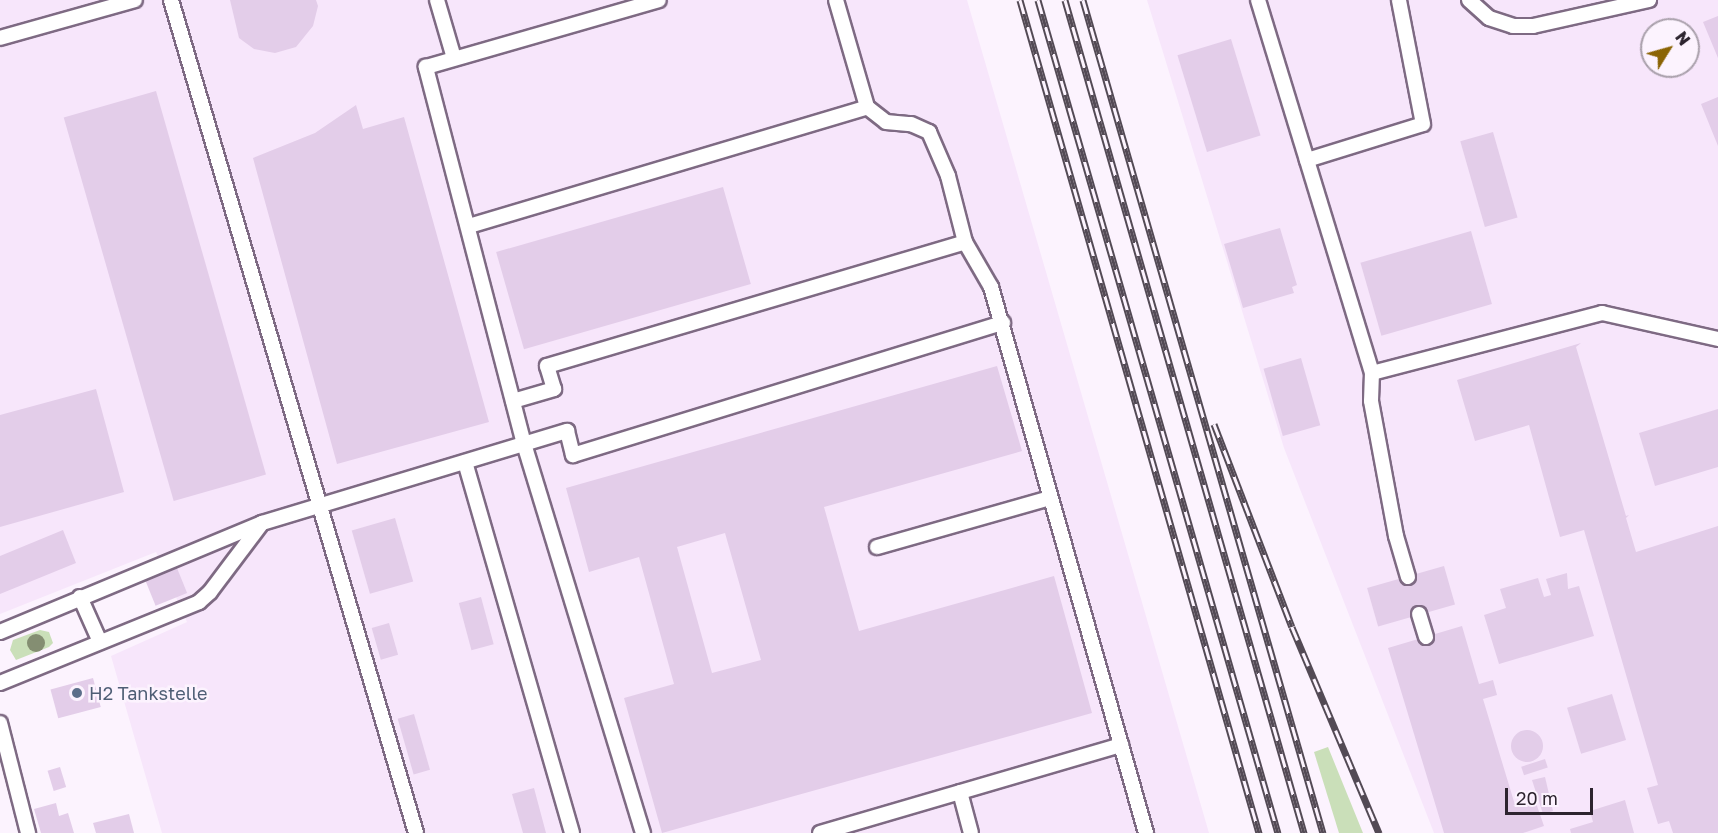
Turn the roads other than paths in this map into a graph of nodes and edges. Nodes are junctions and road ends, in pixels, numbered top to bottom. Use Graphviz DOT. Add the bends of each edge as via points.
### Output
graph roads {
  1 [pos="135,0"];
  2 [pos="171,0"];
  3 [pos="437,0"];
  4 [pos="659,0"];
  5 [pos="836,0"];
  6 [pos="1258,0"];
  7 [pos="1399,0"];
  8 [pos="1469,0"];
  9 [pos="1649,0"];
  10 [pos="90,7"];
  11 [pos="0,38"];
  12 [pos="454,58"];
  13 [pos="867,107"];
  14 [pos="1307,160"];
  15 [pos="469,226"];
  16 [pos="965,242"];
  17 [pos="1003,323"];
  18 [pos="1718,339"];
  19 [pos="1372,373"];
  20 [pos="513,401"];
  21 [pos="524,444"];
  22 [pos="465,462"];
  23 [pos="1050,498"];
  24 [pos="322,505"];
  25 [pos="262,523"];
  26 [pos="877,547"];
  27 [pos="1408,577"];
  28 [pos="80,597"];
  29 [pos="1419,614"];
  30 [pos="0,632"];
  31 [pos="1426,637"];
  32 [pos="100,642"];
  33 [pos="0,683"];
  34 [pos="0,723"];
  35 [pos="1121,745"];
  36 [pos="960,792"];
  37 [pos="28,833"];
  38 [pos="416,833"];
  39 [pos="572,833"];
  40 [pos="643,833"];
  41 [pos="820,833"];
  42 [pos="971,833"];
  43 [pos="1146,833"];
  1 -- 10 [label="lane"];
  2 -- 24 [label="lane"];
  3 -- 12 [label="lane"];
  4 -- 12 [label="lane"];
  5 -- 13 [label="lane"];
  6 -- 14 [label="lane"];
  7 -- 14 [label="lane" via="1423,124"];
  8 -- 9 [label="lane" via="1490,18 1513,26 1533,26"];
  10 -- 11 [label="lane"];
  12 -- 15 [label="lane" via="426,67"];
  13 -- 15 [label="lane"];
  13 -- 16 [label="lane" via="886,122 911,124 929,132 948,176"];
  14 -- 19 [label="lane"];
  15 -- 20 [label="lane"];
  16 -- 17 [label="lane" via="991,287"];
  16 -- 20 [label="lane" via="547,366 554,389"];
  17 -- 21 [label="lane" via="573,455 567,431"];
  17 -- 23 [label="lane"];
  18 -- 19 [label="lane" via="1602,313"];
  19 -- 27 [label="lane" via="1371,401 1396,536"];
  20 -- 21 [label="lane"];
  21 -- 22 [label="lane"];
  21 -- 40 [label="lane"];
  22 -- 24 [label="lane"];
  22 -- 39 [label="lane"];
  23 -- 26 [label="lane"];
  23 -- 35 [label="lane"];
  24 -- 25 [label="lane"];
  24 -- 38 [label="lane"];
  25 -- 28 [label="lane"];
  25 -- 32 [label="lane" via="199,602"];
  28 -- 30 [label="lane"];
  28 -- 32 [label="lane"];
  29 -- 31 [label="lane"];
  32 -- 33 [label="lane"];
  34 -- 37 [label="lane"];
  35 -- 36 [label="lane"];
  35 -- 43 [label="lane"];
  36 -- 41 [label="lane"];
  36 -- 42 [label="lane"];
}
